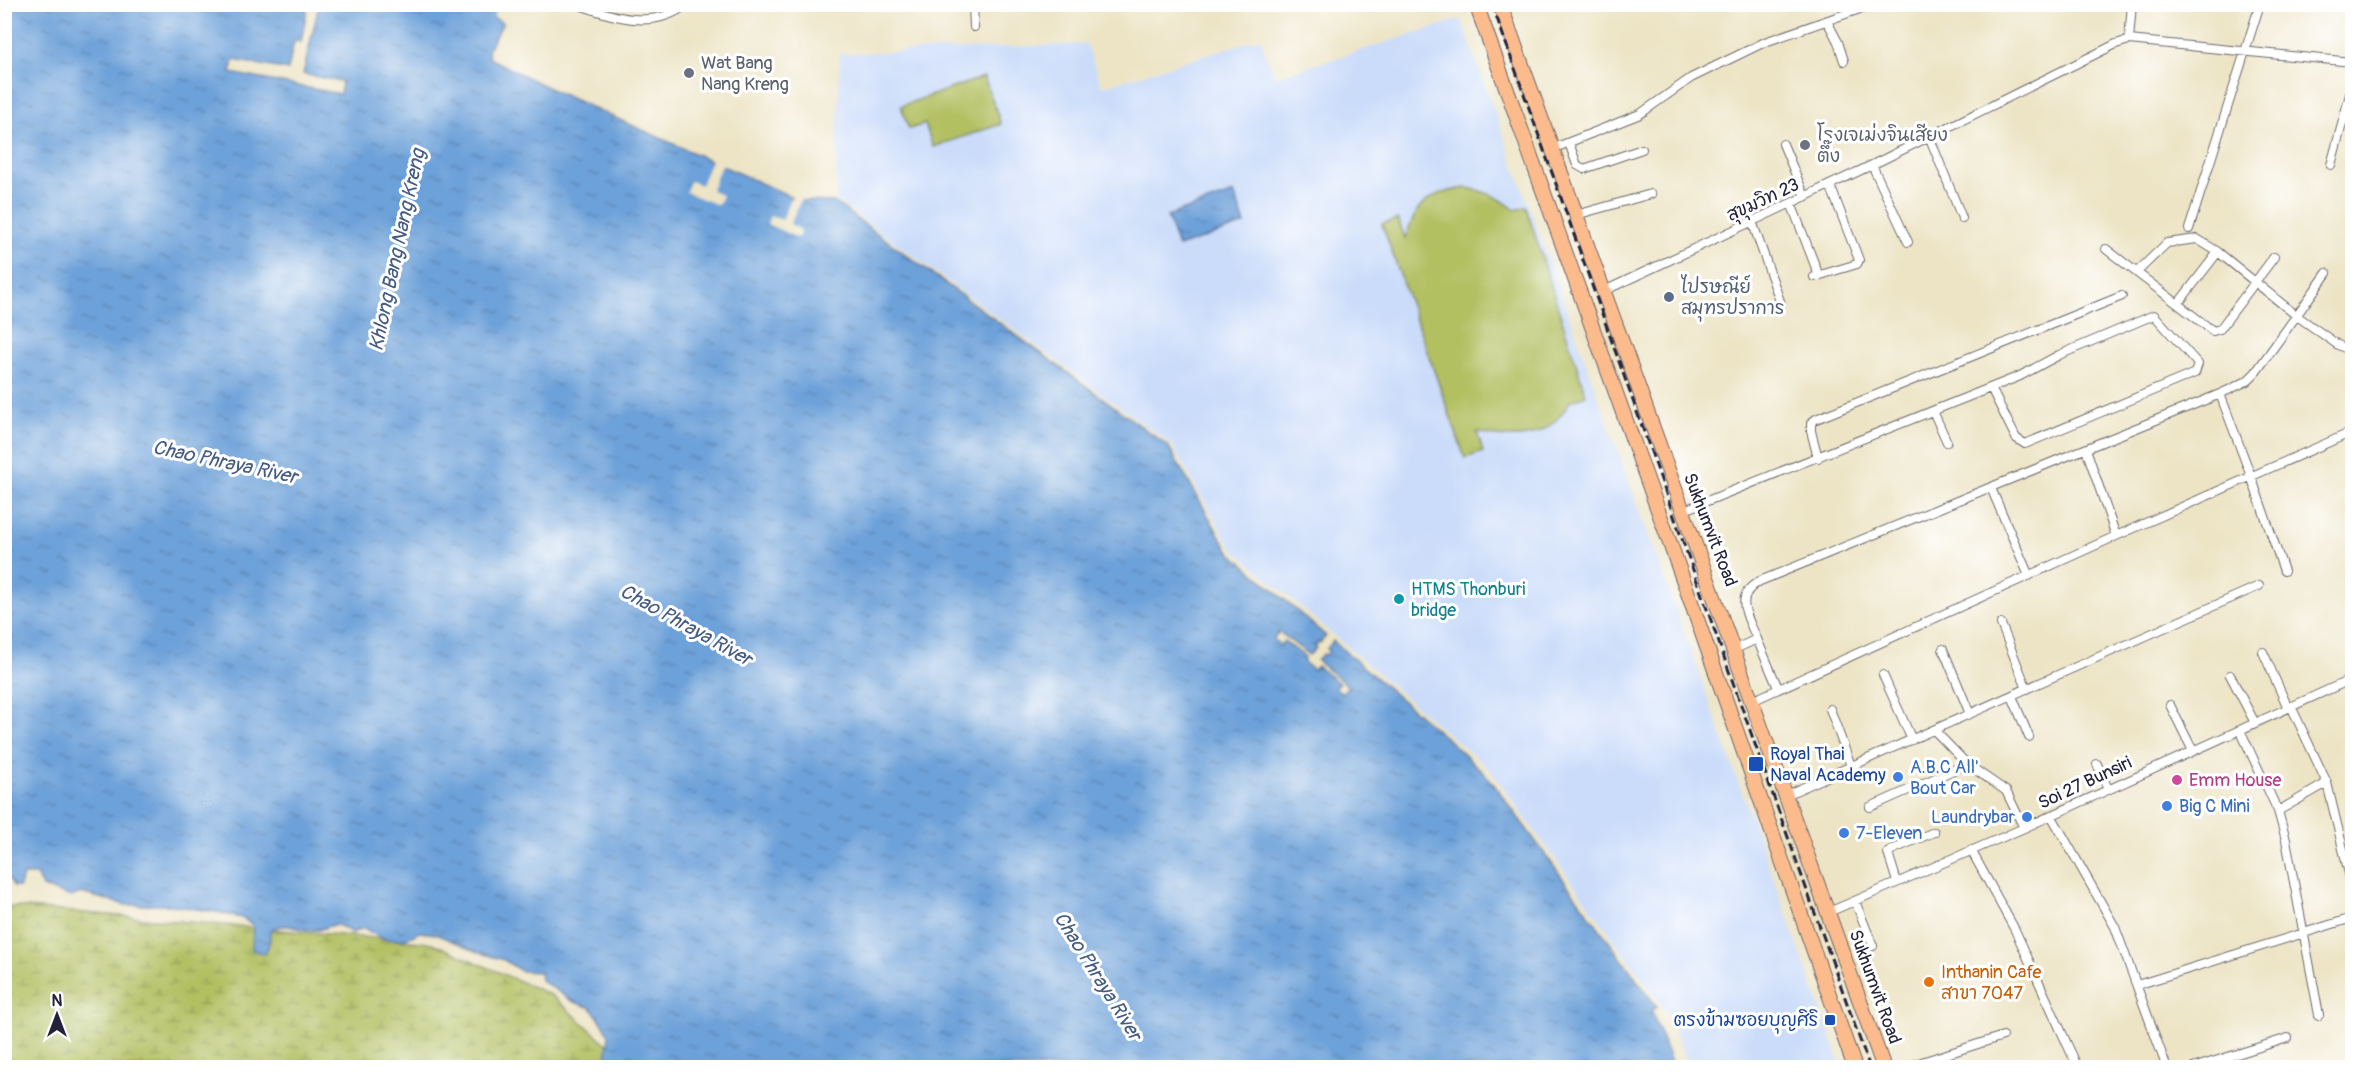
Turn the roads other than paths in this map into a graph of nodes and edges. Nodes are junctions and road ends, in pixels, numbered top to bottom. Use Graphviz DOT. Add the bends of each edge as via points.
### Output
graph roads {
  1 [pos="577,4"];
  2 [pos="687,4"];
  3 [pos="973,4"];
  4 [pos="1476,4"];
  5 [pos="1500,4"];
  6 [pos="1874,4"];
  7 [pos="2132,4"];
  8 [pos="2260,4"];
  9 [pos="1861,7"];
  10 [pos="1827,21"];
  11 [pos="974,27"];
  12 [pos="2129,40"];
  13 [pos="2244,50"];
  14 [pos="1844,61"];
  15 [pos="2352,62"];
  16 [pos="2352,87"];
  17 [pos="1929,136"];
  18 [pos="1569,142"];
  19 [pos="1783,144"];
  20 [pos="1552,149"];
  21 [pos="1642,149"];
  22 [pos="1872,165"];
  23 [pos="2331,165"];
  24 [pos="1830,185"];
  25 [pos="1651,194"];
  26 [pos="1804,197"];
  27 [pos="1791,203"];
  28 [pos="1576,215"];
  29 [pos="1962,218"];
  30 [pos="1752,221"];
  31 [pos="2189,229"];
  32 [pos="1908,242"];
  33 [pos="2106,249"];
  34 [pos="2218,252"];
  35 [pos="2274,257"];
  36 [pos="2138,271"];
  37 [pos="2327,273"];
  38 [pos="2255,282"];
  39 [pos="1604,291"];
  40 [pos="2121,296"];
  41 [pos="2181,300"];
  42 [pos="1781,304"];
  43 [pos="2297,316"];
  44 [pos="2352,351"];
  45 [pos="1991,388"];
  46 [pos="2220,394"];
  47 [pos="1933,411"];
  48 [pos="2352,432"];
  49 [pos="1947,442"];
  50 [pos="2086,449"];
  51 [pos="1818,458"];
  52 [pos="2251,476"];
  53 [pos="1991,488"];
  54 [pos="1682,511"];
  55 [pos="2116,536"];
  56 [pos="1703,561"];
  57 [pos="1677,563"];
  58 [pos="2284,571"];
  59 [pos="2029,576"];
  60 [pos="1709,579"];
  61 [pos="2259,586"];
  62 [pos="1690,599"];
  63 [pos="2001,624"];
  64 [pos="1757,639"];
  65 [pos="1943,649"];
  66 [pos="1735,650"];
  67 [pos="2263,652"];
  68 [pos="1883,675"];
  69 [pos="2230,675"];
  70 [pos="2352,679"];
  71 [pos="1778,688"];
  72 [pos="2027,689"];
  73 [pos="2012,696"];
  74 [pos="1752,701"];
  75 [pos="2170,705"];
  76 [pos="2289,707"];
  77 [pos="1830,709"];
  78 [pos="1970,714"];
  79 [pos="2255,723"];
  80 [pos="1934,730"];
  81 [pos="2240,730"];
  82 [pos="2029,737"];
  83 [pos="1912,740"];
  84 [pos="2193,751"];
  85 [pos="1967,764"];
  86 [pos="2097,764"];
  87 [pos="1851,766"];
  88 [pos="2327,783"];
  89 [pos="2108,789"];
  90 [pos="1786,795"];
  91 [pos="1870,807"];
  92 [pos="2278,811"];
  93 [pos="2051,815"];
  94 [pos="2024,828"];
  95 [pos="1934,832"];
  96 [pos="1971,850"];
  97 [pos="1898,882"];
  98 [pos="2352,886"];
  99 [pos="1855,901"];
  100 [pos="1828,912"];
  101 [pos="2352,918"];
  102 [pos="2303,933"];
  103 [pos="1873,946"];
  104 [pos="2137,985"];
  105 [pos="2319,1015"];
  106 [pos="2003,1036"];
  107 [pos="2288,1038"];
  108 [pos="1855,1068"];
  109 [pos="1884,1068"];
  110 [pos="1904,1068"];
  111 [pos="2078,1068"];
  112 [pos="2167,1068"];
  113 [pos="2193,1068"];
  1 -- 2 [label="street" via="635,21 667,15"];
  3 -- 11 [label="street"];
  4 -- 57 [label="highway"];
  5 -- 20 [label="highway, Sukhumvit Road"];
  6 -- 9 [label="street"];
  7 -- 12 [label="street"];
  8 -- 13 [label="street"];
  9 -- 10 [label="street"];
  10 -- 14 [label="street"];
  10 -- 18 [label="street" via="1765,42 1691,78 1640,114"];
  12 -- 13 [label="street"];
  12 -- 17 [label="street, สุขุมวิท 23"];
  13 -- 15 [label="street"];
  13 -- 31 [label="street"];
  16 -- 23 [label="street"];
  17 -- 22 [label="street, สุขุมวิท 23"];
  17 -- 29 [label="street"];
  18 -- 20 [label="street"];
  18 -- 21 [label="street" via="1577,165 1584,169"];
  19 -- 26 [label="street"];
  20 -- 28 [label="highway, Sukhumvit Road"];
  22 -- 24 [label="street, สุขุมวิท 23"];
  22 -- 32 [label="street"];
  24 -- 26 [label="street, สุขุมวิท 23"];
  24 -- 27 [label="street" via="1859,260 1857,264 1817,277"];
  25 -- 28 [label="street"];
  26 -- 27 [label="street, สุขุมวิท 23"];
  27 -- 30 [label="street, สุขุมวิท 23"];
  28 -- 39 [label="highway, Sukhumvit Road"];
  30 -- 39 [label="street, สุขุมวิท 23"];
  30 -- 42 [label="street"];
  33 -- 36 [label="street"];
  34 -- 36 [label="street" via="2197,239 2167,243"];
  34 -- 38 [label="street"];
  34 -- 41 [label="street"];
  35 -- 38 [label="street"];
  36 -- 38 [label="street" via="2213,331 2220,329"];
  37 -- 43 [label="street"];
  38 -- 43 [label="street"];
  39 -- 54 [label="highway, Sukhumvit Road"];
  40 -- 51 [label="street" via="1816,418 1810,431"];
  43 -- 44 [label="street"];
  43 -- 46 [label="street" via="2256,372"];
  45 -- 45 [label="street" via="2154,315 2198,364 2195,373 2025,444 2016,438"];
  45 -- 47 [label="street"];
  46 -- 50 [label="street"];
  46 -- 52 [label="street"];
  47 -- 49 [label="street"];
  47 -- 51 [label="street"];
  48 -- 52 [label="street"];
  50 -- 53 [label="street"];
  50 -- 55 [label="street"];
  51 -- 54 [label="street"];
  52 -- 55 [label="street"];
  52 -- 58 [label="street"];
  53 -- 59 [label="street"];
  53 -- 64 [label="street" via="1750,587 1743,606"];
  54 -- 56 [label="highway, Sukhumvit Road"];
  55 -- 59 [label="street"];
  56 -- 57 [label="highway"];
  56 -- 60 [label="highway, Sukhumvit Road"];
  57 -- 62 [label="highway"];
  59 -- 71 [label="street"];
  60 -- 62 [label="highway"];
  60 -- 66 [label="highway, Sukhumvit Road"];
  61 -- 72 [label="street"];
  62 -- 108 [label="highway"];
  63 -- 72 [label="street"];
  64 -- 66 [label="street"];
  64 -- 71 [label="street"];
  65 -- 78 [label="street"];
  66 -- 74 [label="highway, Sukhumvit Road"];
  67 -- 76 [label="street"];
  68 -- 83 [label="street"];
  69 -- 79 [label="street"];
  70 -- 76 [label="street, Soi 27 Bunsiri"];
  71 -- 74 [label="street"];
  72 -- 73 [label="street"];
  73 -- 78 [label="street"];
  73 -- 82 [label="street"];
  74 -- 90 [label="highway, Sukhumvit Road"];
  75 -- 84 [label="street"];
  76 -- 79 [label="street, Soi 27 Bunsiri"];
  76 -- 88 [label="street"];
  77 -- 87 [label="street"];
  78 -- 80 [label="street"];
  79 -- 81 [label="street, Soi 27 Bunsiri"];
  80 -- 83 [label="street"];
  80 -- 85 [label="street"];
  81 -- 84 [label="street, Soi 27 Bunsiri"];
  81 -- 92 [label="street"];
  83 -- 87 [label="street"];
  84 -- 89 [label="street, Soi 27 Bunsiri"];
  85 -- 91 [label="street"];
  85 -- 94 [label="street" via="2006,791"];
  86 -- 89 [label="street"];
  87 -- 90 [label="street"];
  88 -- 92 [label="street"];
  88 -- 98 [label="street"];
  89 -- 93 [label="street, Soi 27 Bunsiri"];
  90 -- 100 [label="highway, Sukhumvit Road"];
  92 -- 102 [label="street"];
  93 -- 94 [label="street, Soi 27 Bunsiri"];
  93 -- 104 [label="street" via="2115,927"];
  94 -- 96 [label="street, Soi 27 Bunsiri"];
  95 -- 97 [label="street" via="1888,853"];
  96 -- 97 [label="street, Soi 27 Bunsiri"];
  96 -- 111 [label="street" via="2015,930"];
  97 -- 99 [label="street, Soi 27 Bunsiri"];
  99 -- 100 [label="street, Soi 27 Bunsiri"];
  99 -- 103 [label="street"];
  100 -- 109 [label="highway, Sukhumvit Road"];
  101 -- 102 [label="street"];
  102 -- 104 [label="street"];
  102 -- 105 [label="street"];
  104 -- 112 [label="street"];
  106 -- 110 [label="street"];
  107 -- 113 [label="street"];
}
